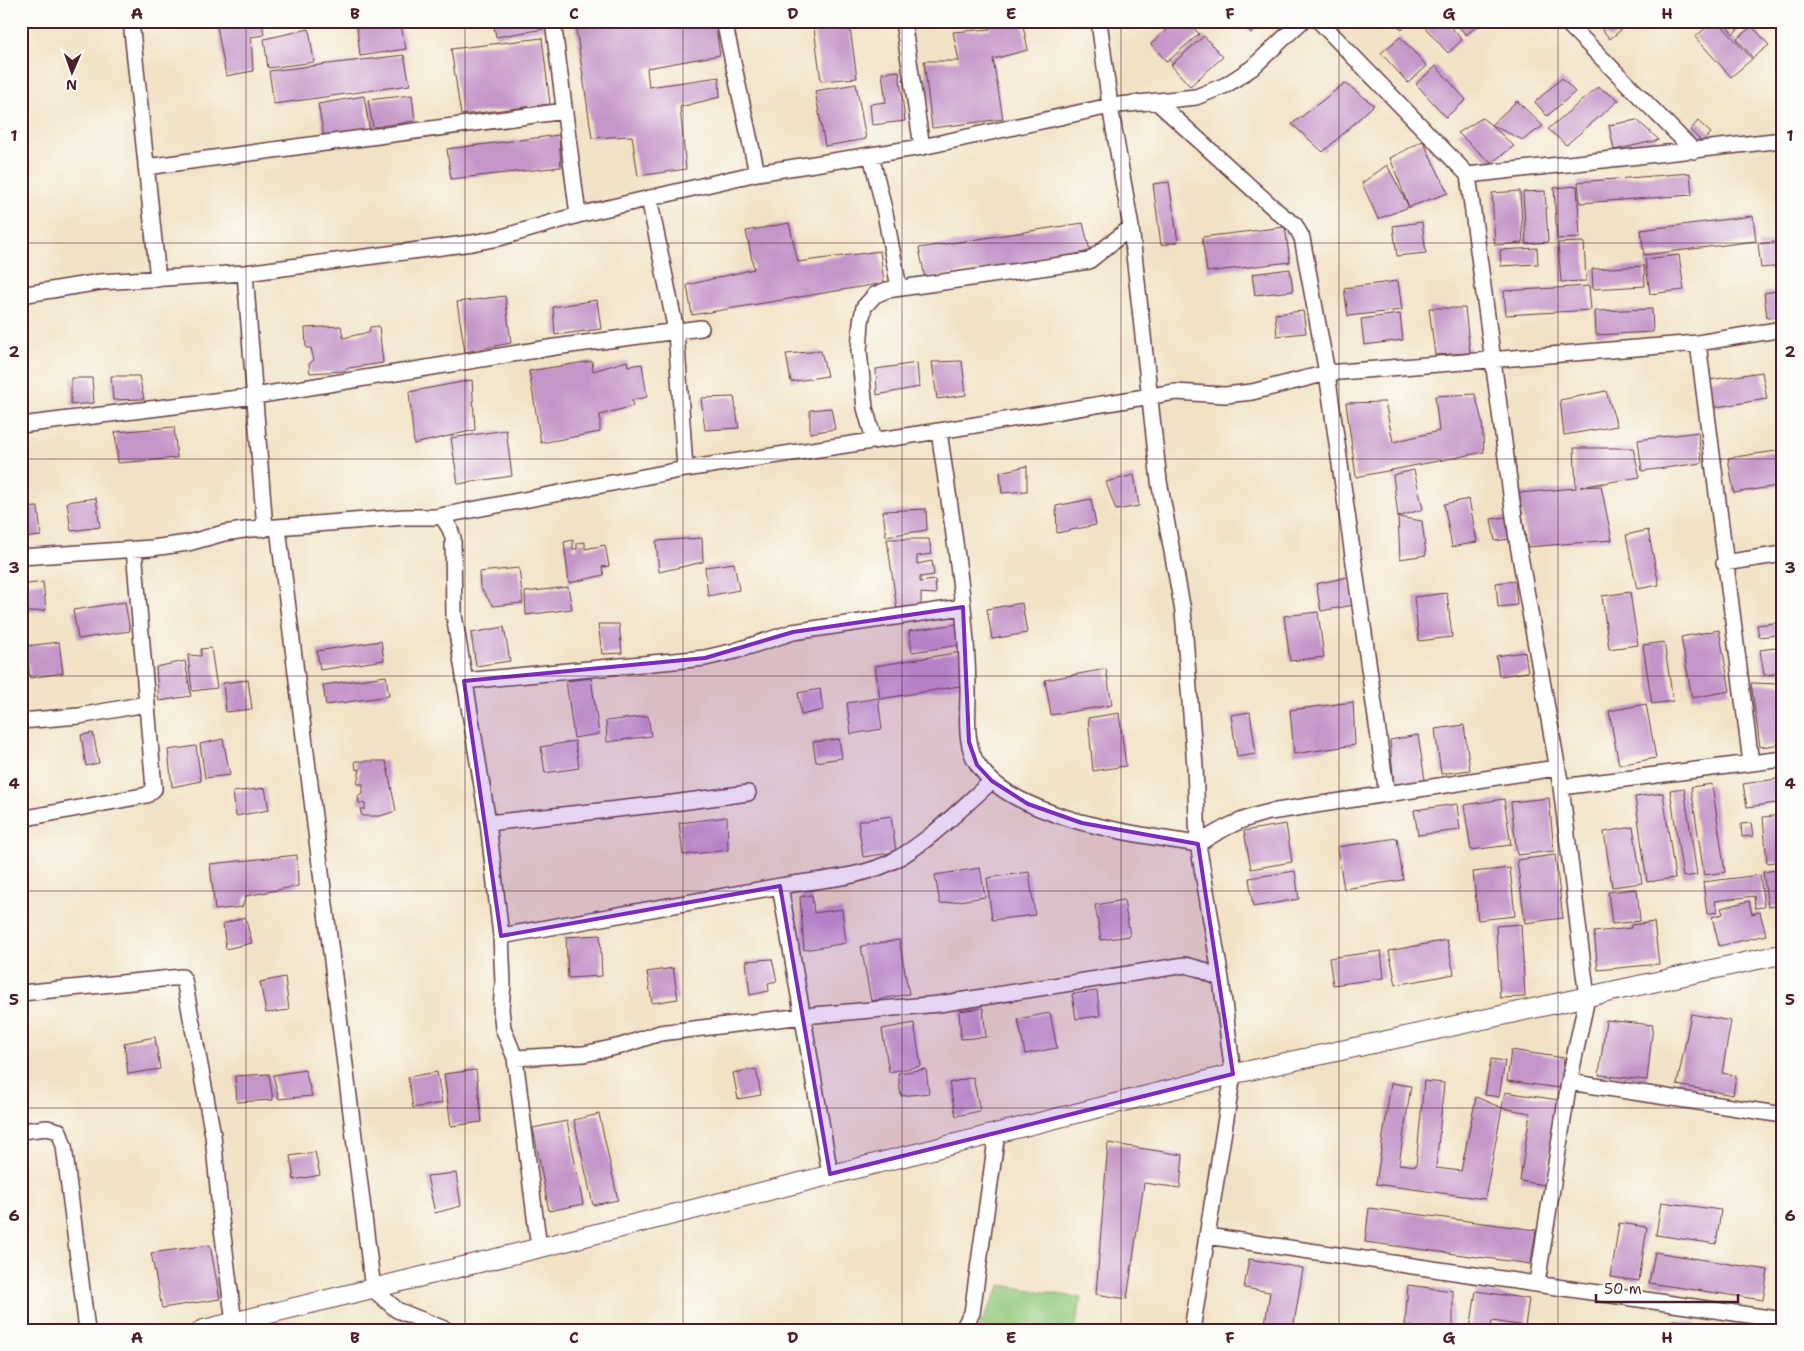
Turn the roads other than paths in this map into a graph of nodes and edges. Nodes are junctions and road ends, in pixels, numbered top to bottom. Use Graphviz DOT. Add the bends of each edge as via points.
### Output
graph roads {
  1 [pos="131,21"];
  2 [pos="553,21"];
  3 [pos="724,21"];
  4 [pos="903,21"];
  5 [pos="1099,21"];
  6 [pos="1302,21"];
  7 [pos="1319,21"];
  8 [pos="1565,21"];
  9 [pos="1156,101"];
  10 [pos="1110,106"];
  11 [pos="565,111"];
  12 [pos="1783,140"];
  13 [pos="922,147"];
  14 [pos="1694,151"];
  15 [pos="871,155"];
  16 [pos="146,168"];
  17 [pos="757,173"];
  18 [pos="1468,175"];
  19 [pos="649,198"];
  20 [pos="578,214"];
  21 [pos="1131,227"];
  22 [pos="246,273"];
  23 [pos="158,279"];
  24 [pos="899,288"];
  25 [pos="21,295"];
  26 [pos="701,328"];
  27 [pos="1783,329"];
  28 [pos="676,331"];
  29 [pos="1698,343"];
  30 [pos="1492,361"];
  31 [pos="1327,373"];
  32 [pos="255,396"];
  33 [pos="1148,397"];
  34 [pos="21,425"];
  35 [pos="939,431"];
  36 [pos="874,440"];
  37 [pos="684,469"];
  38 [pos="442,516"];
  39 [pos="272,528"];
  40 [pos="134,549"];
  41 [pos="1783,554"];
  42 [pos="21,557"];
  43 [pos="1724,563"];
  44 [pos="963,607"];
  45 [pos="464,681"];
  46 [pos="146,704"];
  47 [pos="21,721"];
  48 [pos="1783,759"];
  49 [pos="1751,763"];
  50 [pos="1556,768"];
  51 [pos="992,781"];
  52 [pos="1561,787"];
  53 [pos="748,793"];
  54 [pos="1387,795"];
  55 [pos="21,819"];
  56 [pos="488,823"];
  57 [pos="1198,844"];
  58 [pos="780,886"];
  59 [pos="501,936"];
  60 [pos="1783,954"];
  61 [pos="1221,979"];
  62 [pos="21,993"];
  63 [pos="1587,998"];
  64 [pos="802,1016"];
  65 [pos="515,1058"];
  66 [pos="1233,1074"];
  67 [pos="1568,1082"];
  68 [pos="1783,1115"];
  69 [pos="21,1130"];
  70 [pos="997,1133"];
  71 [pos="830,1174"];
  72 [pos="1208,1236"];
  73 [pos="539,1248"];
  74 [pos="1537,1283"];
  75 [pos="373,1288"];
  76 [pos="1783,1320"];
  77 [pos="234,1323"];
  78 [pos="87,1330"];
  79 [pos="202,1330"];
  80 [pos="447,1330"];
  81 [pos="962,1330"];
  82 [pos="1192,1330"];
  1 -- 16 [label="street"];
  2 -- 11 [label="street"];
  3 -- 17 [label="street"];
  4 -- 13 [label="street"];
  5 -- 10 [label="street"];
  6 -- 9 [label="street" via="1252,68 1226,86 1196,97"];
  7 -- 18 [label="street"];
  8 -- 14 [label="street"];
  9 -- 10 [label="street"];
  9 -- 31 [label="street" via="1295,225 1302,238"];
  10 -- 13 [label="street"];
  10 -- 21 [label="street"];
  11 -- 16 [label="street"];
  11 -- 20 [label="street"];
  12 -- 14 [label="street"];
  13 -- 15 [label="street"];
  14 -- 18 [label="street"];
  15 -- 17 [label="street"];
  15 -- 24 [label="street"];
  16 -- 23 [label="street"];
  17 -- 19 [label="street"];
  18 -- 30 [label="street"];
  19 -- 20 [label="street"];
  19 -- 28 [label="street"];
  20 -- 22 [label="street" via="490,240"];
  21 -- 24 [label="street" via="1089,260"];
  21 -- 33 [label="street"];
  22 -- 23 [label="street"];
  22 -- 32 [label="street"];
  23 -- 25 [label="street" via="100,282"];
  24 -- 36 [label="street" via="875,295 864,307 861,322 859,351 865,408"];
  26 -- 28 [label="street"];
  27 -- 29 [label="street"];
  28 -- 32 [label="street" via="555,347"];
  28 -- 37 [label="street"];
  29 -- 30 [label="street"];
  29 -- 43 [label="street"];
  30 -- 31 [label="street"];
  30 -- 50 [label="street" via="1517,539"];
  31 -- 33 [label="street" via="1252,392 1225,395 1175,392"];
  31 -- 54 [label="street"];
  32 -- 34 [label="street"];
  32 -- 39 [label="street"];
  33 -- 35 [label="street"];
  33 -- 57 [label="street" via="1159,481 1183,611 1195,756"];
  35 -- 36 [label="street"];
  35 -- 44 [label="street"];
  36 -- 37 [label="street"];
  37 -- 38 [label="street"];
  38 -- 39 [label="street"];
  38 -- 45 [label="street" via="453,538 454,615"];
  39 -- 40 [label="street"];
  39 -- 75 [label="street"];
  40 -- 42 [label="street"];
  40 -- 46 [label="street"];
  41 -- 43 [label="street"];
  43 -- 49 [label="street"];
  44 -- 45 [label="street" via="793,632 705,658"];
  44 -- 51 [label="street" via="969,742 977,765"];
  45 -- 56 [label="street"];
  46 -- 47 [label="street" via="79,716"];
  46 -- 55 [label="street" via="154,789 147,794"];
  48 -- 49 [label="street"];
  49 -- 52 [label="street"];
  50 -- 52 [label="street"];
  50 -- 54 [label="street"];
  51 -- 57 [label="street" via="1028,804 1082,823"];
  51 -- 58 [label="street" via="920,844 891,862 852,875"];
  52 -- 63 [label="street"];
  53 -- 56 [label="street"];
  54 -- 57 [label="street" via="1294,807 1247,817"];
  56 -- 59 [label="street"];
  57 -- 61 [label="street"];
  58 -- 59 [label="street"];
  58 -- 64 [label="street"];
  59 -- 65 [label="street" via="503,1028"];
  60 -- 63 [label="street"];
  61 -- 64 [label="street" via="1185,965 959,1001"];
  61 -- 66 [label="street"];
  62 -- 77 [label="street" via="182,977 184,980 213,1135"];
  63 -- 66 [label="street"];
  63 -- 67 [label="street"];
  64 -- 65 [label="street" via="660,1033 584,1054"];
  64 -- 71 [label="street"];
  65 -- 73 [label="street"];
  66 -- 70 [label="street"];
  66 -- 72 [label="street"];
  67 -- 68 [label="street"];
  67 -- 74 [label="street"];
  69 -- 78 [label="street" via="47,1128 59,1131 64,1146"];
  70 -- 71 [label="street"];
  70 -- 81 [label="street" via="972,1313"];
  71 -- 73 [label="street"];
  72 -- 74 [label="street"];
  72 -- 82 [label="street"];
  73 -- 75 [label="street"];
  74 -- 76 [label="street"];
  75 -- 77 [label="street"];
  75 -- 80 [label="street" via="397,1310"];
  77 -- 79 [label="street"];
}
